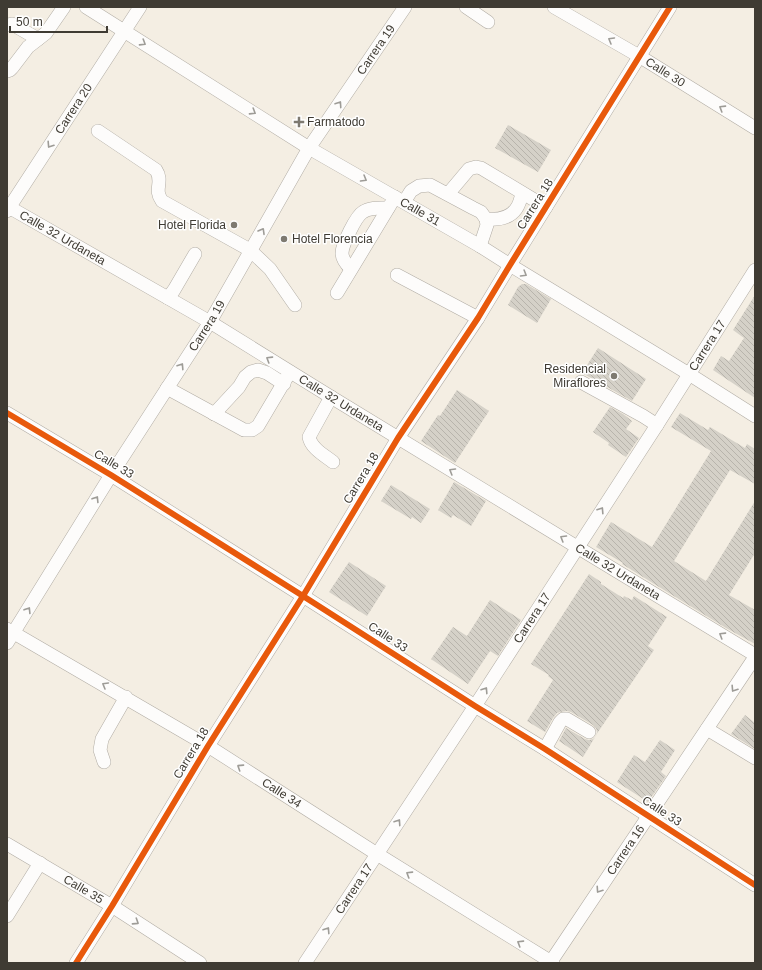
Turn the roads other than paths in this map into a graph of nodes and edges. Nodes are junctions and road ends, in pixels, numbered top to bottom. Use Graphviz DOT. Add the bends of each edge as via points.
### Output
graph roads {
  1 [pos="64,7"];
  2 [pos="86,7"];
  3 [pos="140,7"];
  4 [pos="404,7"];
  5 [pos="466,7"];
  6 [pos="554,7"];
  7 [pos="670,7"];
  8 [pos="488,22"];
  9 [pos="7,26"];
  10 [pos="125,31"];
  11 [pos="38,39"];
  12 [pos="638,56"];
  13 [pos="7,71"];
  14 [pos="755,128"];
  15 [pos="98,132"];
  16 [pos="309,148"];
  17 [pos="522,193"];
  18 [pos="448,194"];
  19 [pos="399,199"];
  20 [pos="546,207"];
  21 [pos="8,208"];
  22 [pos="388,208"];
  23 [pos="486,219"];
  24 [pos="480,246"];
  25 [pos="250,250"];
  26 [pos="195,254"];
  27 [pos="510,265"];
  28 [pos="351,269"];
  29 [pos="755,270"];
  30 [pos="397,275"];
  31 [pos="337,293"];
  32 [pos="168,298"];
  33 [pos="295,305"];
  34 [pos="478,318"];
  35 [pos="210,322"];
  36 [pos="290,372"];
  37 [pos="689,374"];
  38 [pos="581,382"];
  39 [pos="284,384"];
  40 [pos="167,388"];
  41 [pos="331,398"];
  42 [pos="7,413"];
  43 [pos="214,414"];
  44 [pos="755,416"];
  45 [pos="657,425"];
  46 [pos="398,438"];
  47 [pos="333,462"];
  48 [pos="111,475"];
  49 [pos="578,546"];
  50 [pos="303,596"];
  51 [pos="9,635"];
  52 [pos="755,656"];
  53 [pos="126,697"];
  54 [pos="475,706"];
  55 [pos="707,729"];
  56 [pos="589,732"];
  57 [pos="208,746"];
  58 [pos="545,749"];
  59 [pos="755,758"];
  60 [pos="104,762"];
  61 [pos="649,816"];
  62 [pos="7,844"];
  63 [pos="376,854"];
  64 [pos="40,863"];
  65 [pos="755,885"];
  66 [pos="112,906"];
  67 [pos="7,916"];
  68 [pos="76,963"];
  69 [pos="200,963"];
  70 [pos="305,963"];
  71 [pos="551,963"];
  1 -- 11 [label="street" via="46,33"];
  2 -- 10 [label="street, Calle 31"];
  3 -- 10 [label="street, Carrera 20"];
  16 -- 4 [label="street, Carrera 19, one-way"];
  5 -- 8 [label="street"];
  12 -- 6 [label="street, Calle 30, one-way"];
  7 -- 12 [label="street, Carrera 18"];
  9 -- 11 [label="street" via="12,24"];
  10 -- 16 [label="street, Calle 31, one-way"];
  10 -- 21 [label="street, Carrera 20, one-way"];
  11 -- 13 [label="street"];
  14 -- 12 [label="street, Calle 30, one-way"];
  12 -- 20 [label="street, Carrera 18"];
  15 -- 25 [label="street" via="156,170 160,178 158,193 162,201"];
  16 -- 19 [label="street, Calle 31, one-way"];
  25 -- 16 [label="street, Carrera 19, one-way"];
  17 -- 18 [label="street" via="476,167 469,168"];
  17 -- 20 [label="street"];
  17 -- 23 [label="street" via="516,210 511,214 502,219"];
  18 -- 19 [label="street" via="430,185 419,186"];
  18 -- 23 [label="street" via="481,212"];
  19 -- 22 [label="street"];
  19 -- 24 [label="street, Calle 31"];
  20 -- 27 [label="street, Carrera 18"];
  21 -- 32 [label="street, Calle 32 Urdaneta"];
  22 -- 28 [label="street"];
  22 -- 28 [label="street" via="373,208 363,212 353,224 342,253 343,259"];
  23 -- 24 [label="street"];
  24 -- 27 [label="street, Calle 31"];
  25 -- 33 [label="street" via="270,269"];
  25 -- 35 [label="street, Carrera 19"];
  26 -- 32 [label="street"];
  27 -- 34 [label="street, Carrera 18"];
  27 -- 37 [label="street, Calle 31, one-way"];
  28 -- 31 [label="street"];
  29 -- 37 [label="street, Carrera 17"];
  30 -- 34 [label="street"];
  32 -- 35 [label="street, Calle 32 Urdaneta"];
  34 -- 46 [label="street, Carrera 18"];
  36 -- 35 [label="street, Calle 32 Urdaneta, one-way"];
  40 -- 35 [label="street, Carrera 19, one-way"];
  36 -- 39 [label="street"];
  36 -- 41 [label="street, Calle 32 Urdaneta"];
  37 -- 44 [label="street, Calle 31"];
  37 -- 45 [label="street, Carrera 17"];
  38 -- 45 [label="street"];
  39 -- 43 [label="street" via="267,373 258,370 251,372"];
  39 -- 43 [label="street" via="258,426 252,430 244,430"];
  40 -- 43 [label="street"];
  40 -- 48 [label="street, Carrera 19"];
  41 -- 46 [label="street, Calle 32 Urdaneta"];
  41 -- 47 [label="street" via="309,437 318,451"];
  42 -- 48 [label="street, Calle 33"];
  49 -- 45 [label="street, Carrera 17, one-way"];
  49 -- 46 [label="street, Calle 32 Urdaneta, one-way"];
  46 -- 50 [label="street, Carrera 18"];
  48 -- 50 [label="street, Calle 33"];
  51 -- 48 [label="street, Carrera 19, one-way"];
  52 -- 49 [label="street, Calle 32 Urdaneta, one-way"];
  54 -- 49 [label="street, Carrera 17, one-way"];
  50 -- 54 [label="street, Calle 33"];
  50 -- 57 [label="street, Carrera 18"];
  53 -- 51 [label="street, Calle 34, one-way"];
  52 -- 55 [label="street, Carrera 16, one-way"];
  53 -- 57 [label="street, Calle 34"];
  53 -- 60 [label="street" via="102,739 100,750"];
  54 -- 58 [label="street, Calle 33"];
  63 -- 54 [label="street, Carrera 17, one-way"];
  55 -- 59 [label="street"];
  55 -- 61 [label="street, Carrera 16"];
  56 -- 58 [label="street" via="563,719"];
  63 -- 57 [label="street, Calle 34, one-way"];
  57 -- 66 [label="street, Carrera 18"];
  58 -- 61 [label="street, Calle 33"];
  61 -- 65 [label="street, Calle 33"];
  61 -- 71 [label="street, Carrera 16, one-way"];
  62 -- 64 [label="street, Calle 35"];
  70 -- 63 [label="street, Carrera 17, one-way"];
  71 -- 63 [label="street, Calle 34, one-way"];
  64 -- 66 [label="street, Calle 35"];
  64 -- 67 [label="street"];
  66 -- 68 [label="street, Carrera 18"];
  66 -- 69 [label="street, Calle 35, one-way"];
}
